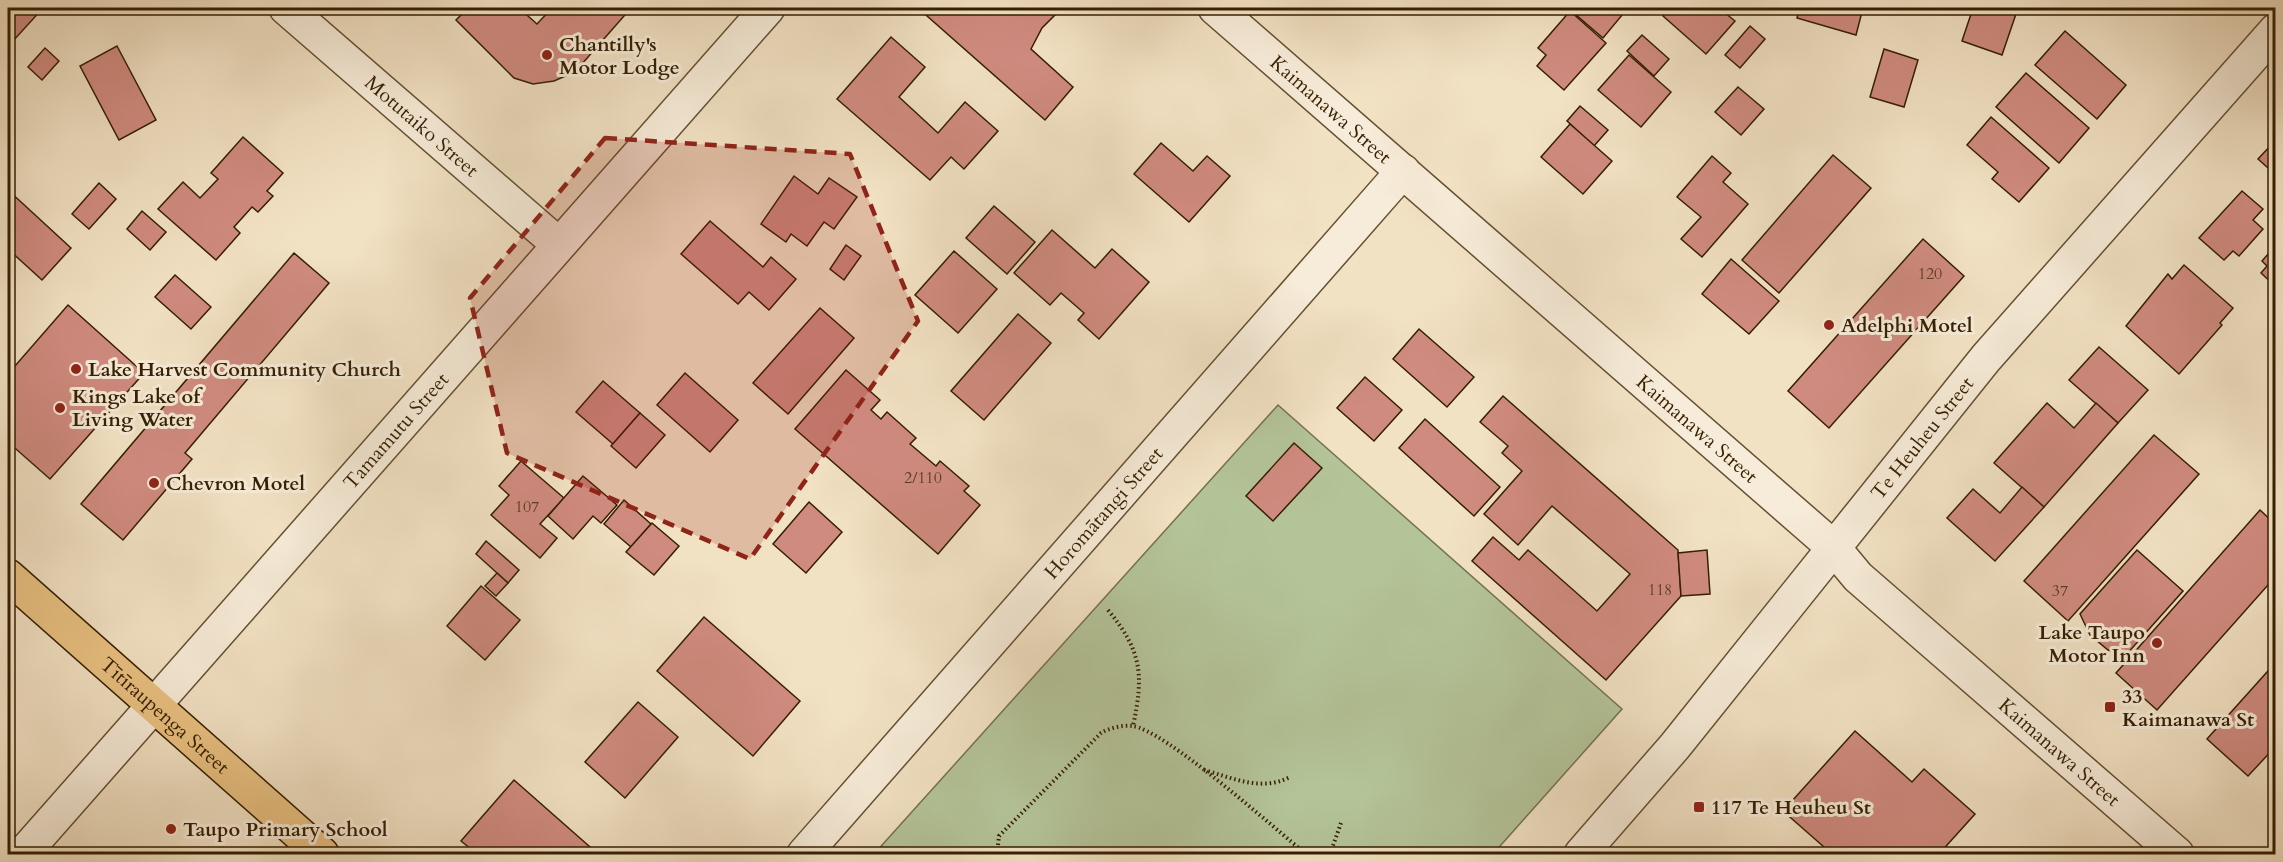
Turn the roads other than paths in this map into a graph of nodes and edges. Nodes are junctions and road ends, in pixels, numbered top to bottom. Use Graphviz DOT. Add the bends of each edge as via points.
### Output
graph roads {
  1 [pos="286,8"];
  2 [pos="768,8"];
  3 [pos="1215,8"];
  4 [pos="2276,30"];
  5 [pos="1402,171"];
  6 [pos="558,244"];
  7 [pos="1833,547"];
  8 [pos="8,576"];
  9 [pos="154,705"];
  10 [pos="23,855"];
  11 [pos="322,855"];
  12 [pos="804,855"];
  13 [pos="1581,855"];
  14 [pos="2177,855"];
  1 -- 6 [label="street, Motutaiko Street"];
  2 -- 6 [label="street, Tamamutu Street"];
  3 -- 5 [label="street, Kaimanawa Street"];
  4 -- 7 [label="street, Te Heuheu Street" via="1986,358"];
  5 -- 7 [label="street, Kaimanawa Street"];
  5 -- 12 [label="street, Horomātangi Street"];
  6 -- 9 [label="street, Tamamutu Street"];
  7 -- 13 [label="street, Te Heuheu Street" via="1675,746"];
  7 -- 14 [label="street, Kaimanawa Street" via="1858,577"];
  8 -- 9 [label="main road, Tītīraupenga Street"];
  9 -- 10 [label="street, Tamamutu Street"];
  9 -- 11 [label="main road, Tītīraupenga Street"];
}
